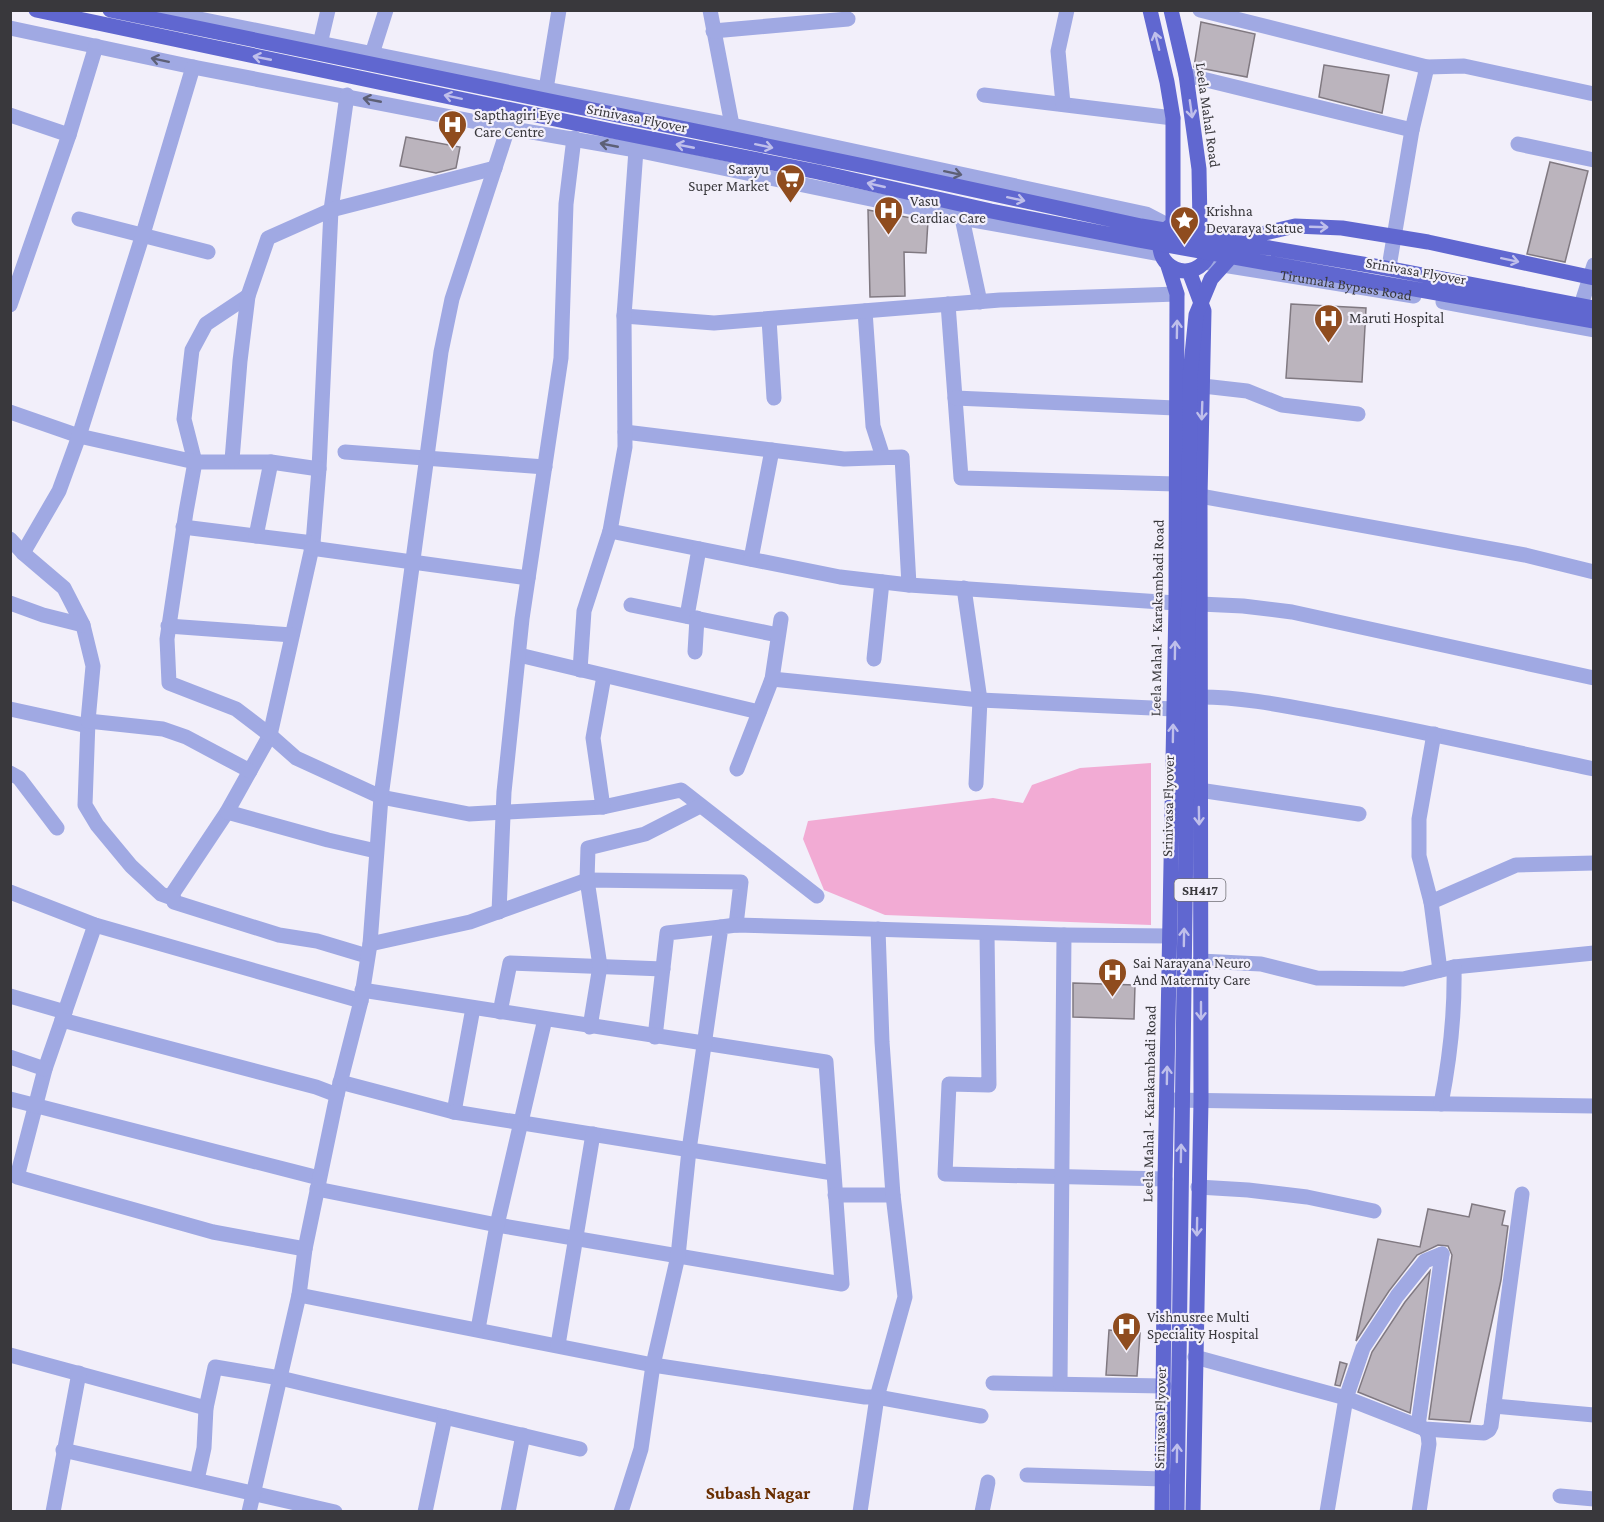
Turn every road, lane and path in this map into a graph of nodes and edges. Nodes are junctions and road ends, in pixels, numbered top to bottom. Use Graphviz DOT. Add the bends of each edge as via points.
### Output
graph roads {
  1 [pos="36,10"];
  2 [pos="110,10"];
  3 [pos="155,10"];
  4 [pos="238,10"];
  5 [pos="328,10"];
  6 [pos="386,10"];
  7 [pos="559,10"];
  8 [pos="710,10"];
  9 [pos="1067,10"];
  10 [pos="1150,10"];
  11 [pos="1171,10"];
  12 [pos="1200,10"];
  13 [pos="848,18"];
  14 [pos="234,27"];
  15 [pos="10,28"];
  16 [pos="713,31"];
  17 [pos="320,44"];
  18 [pos="96,46"];
  19 [pos="372,54"];
  20 [pos="193,67"];
  21 [pos="1427,67"];
  22 [pos="1186,75"];
  23 [pos="546,89"];
  24 [pos="1593,94"];
  25 [pos="347,95"];
  26 [pos="984,95"];
  27 [pos="1063,104"];
  28 [pos="10,115"];
  29 [pos="1173,118"];
  30 [pos="732,125"];
  31 [pos="508,128"];
  32 [pos="1412,130"];
  33 [pos="69,135"];
  34 [pos="574,138"];
  35 [pos="1518,144"];
  36 [pos="636,150"];
  37 [pos="1593,160"];
  38 [pos="495,168"];
  39 [pos="331,210"];
  40 [pos="962,218"];
  41 [pos="79,219"];
  42 [pos="1171,225"];
  43 [pos="1204,230"];
  44 [pos="143,234"];
  45 [pos="208,252"];
  46 [pos="1165,260"];
  47 [pos="1390,261"];
  48 [pos="1204,262"];
  49 [pos="1593,266"];
  50 [pos="1189,271"];
  51 [pos="1593,279"];
  52 [pos="1177,294"];
  53 [pos="248,296"];
  54 [pos="980,302"];
  55 [pos="1590,303"];
  56 [pos="948,304"];
  57 [pos="10,305"];
  58 [pos="865,311"];
  59 [pos="624,316"];
  60 [pos="770,319"];
  61 [pos="1593,321"];
  62 [pos="1593,330"];
  63 [pos="1203,386"];
  64 [pos="774,398"];
  65 [pos="955,398"];
  66 [pos="1175,408"];
  67 [pos="10,412"];
  68 [pos="1358,414"];
  69 [pos="625,432"];
  70 [pos="79,436"];
  71 [pos="772,450"];
  72 [pos="345,452"];
  73 [pos="883,457"];
  74 [pos="428,458"];
  75 [pos="232,460"];
  76 [pos="195,462"];
  77 [pos="271,462"];
  78 [pos="545,467"];
  79 [pos="319,469"];
  80 [pos="1176,484"];
  81 [pos="1200,496"];
  82 [pos="183,527"];
  83 [pos="610,531"];
  84 [pos="256,536"];
  85 [pos="10,539"];
  86 [pos="312,546"];
  87 [pos="699,549"];
  88 [pos="23,553"];
  89 [pos="751,559"];
  90 [pos="414,562"];
  91 [pos="1593,572"];
  92 [pos="528,578"];
  93 [pos="882,582"];
  94 [pos="909,585"];
  95 [pos="964,588"];
  96 [pos="10,603"];
  97 [pos="1176,603"];
  98 [pos="1200,604"];
  99 [pos="631,605"];
  100 [pos="692,617"];
  101 [pos="781,619"];
  102 [pos="83,625"];
  103 [pos="168,626"];
  104 [pos="292,635"];
  105 [pos="778,635"];
  106 [pos="695,652"];
  107 [pos="519,655"];
  108 [pos="874,659"];
  109 [pos="580,670"];
  110 [pos="604,676"];
  111 [pos="1593,678"];
  112 [pos="772,679"];
  113 [pos="1200,697"];
  114 [pos="980,700"];
  115 [pos="10,709"];
  116 [pos="1174,709"];
  117 [pos="759,712"];
  118 [pos="88,723"];
  119 [pos="1434,734"];
  120 [pos="270,735"];
  121 [pos="737,769"];
  122 [pos="1593,769"];
  123 [pos="250,771"];
  124 [pos="10,773"];
  125 [pos="976,784"];
  126 [pos="1199,790"];
  127 [pos="381,797"];
  128 [pos="700,806"];
  129 [pos="603,807"];
  130 [pos="227,812"];
  131 [pos="504,812"];
  132 [pos="1359,814"];
  133 [pos="57,828"];
  134 [pos="376,850"];
  135 [pos="1593,863"];
  136 [pos="587,880"];
  137 [pos="10,892"];
  138 [pos="817,896"];
  139 [pos="172,898"];
  140 [pos="1431,902"];
  141 [pos="499,912"];
  142 [pos="95,925"];
  143 [pos="729,926"];
  144 [pos="878,929"];
  145 [pos="987,933"];
  146 [pos="1064,935"];
  147 [pos="1170,936"];
  148 [pos="368,950"];
  149 [pos="1593,953"];
  150 [pos="1200,961"];
  151 [pos="600,966"];
  152 [pos="1447,968"];
  153 [pos="663,969"];
  154 [pos="10,996"];
  155 [pos="361,996"];
  156 [pos="473,1008"];
  157 [pos="500,1012"];
  158 [pos="63,1016"];
  159 [pos="544,1019"];
  160 [pos="590,1027"];
  161 [pos="655,1037"];
  162 [pos="705,1043"];
  163 [pos="10,1057"];
  164 [pos="45,1069"];
  165 [pos="338,1088"];
  166 [pos="10,1099"];
  167 [pos="1167,1100"];
  168 [pos="1201,1101"];
  169 [pos="1441,1104"];
  170 [pos="36,1106"];
  171 [pos="1593,1106"];
  172 [pos="454,1112"];
  173 [pos="520,1123"];
  174 [pos="593,1134"];
  175 [pos="689,1150"];
  176 [pos="833,1173"];
  177 [pos="14,1176"];
  178 [pos="1062,1176"];
  179 [pos="1165,1179"];
  180 [pos="318,1183"];
  181 [pos="1198,1187"];
  182 [pos="1522,1194"];
  183 [pos="835,1195"];
  184 [pos="893,1195"];
  185 [pos="1374,1211"];
  186 [pos="496,1225"];
  187 [pos="575,1238"];
  188 [pos="305,1249"];
  189 [pos="678,1256"];
  190 [pos="298,1295"];
  191 [pos="478,1329"];
  192 [pos="558,1345"];
  193 [pos="10,1354"];
  194 [pos="1195,1357"];
  195 [pos="653,1365"];
  196 [pos="79,1373"];
  197 [pos="280,1378"];
  198 [pos="993,1383"];
  199 [pos="1060,1383"];
  200 [pos="1164,1386"];
  201 [pos="878,1396"];
  202 [pos="1346,1398"];
  203 [pos="1494,1406"];
  204 [pos="206,1408"];
  205 [pos="1593,1415"];
  206 [pos="981,1416"];
  207 [pos="445,1417"];
  208 [pos="1421,1428"];
  209 [pos="523,1435"];
  210 [pos="580,1449"];
  211 [pos="63,1450"];
  212 [pos="1027,1475"];
  213 [pos="1164,1479"];
  214 [pos="197,1480"];
  215 [pos="988,1482"];
  216 [pos="254,1492"];
  217 [pos="1560,1496"];
  218 [pos="1593,1499"];
  219 [pos="53,1512"];
  220 [pos="249,1512"];
  221 [pos="335,1512"];
  222 [pos="425,1512"];
  223 [pos="508,1512"];
  224 [pos="621,1512"];
  225 [pos="860,1512"];
  226 [pos="982,1512"];
  227 [pos="1162,1512"];
  228 [pos="1177,1512"];
  229 [pos="1193,1512"];
  230 [pos="1327,1512"];
  231 [pos="1419,1512"];
  61 -- 1 [label="main road, Srinivasa Flyover, one-way, bridge" via="1002,213"];
  2 -- 55 [label="main road, Srinivasa Flyover, one-way, bridge" via="1141,226"];
  3 -- 14 [label="street"];
  4 -- 14 [label="street"];
  5 -- 17 [label="street"];
  6 -- 19 [label="street"];
  7 -- 23 [label="street"];
  8 -- 16 [label="street"];
  9 -- 27 [label="street" via="1058,51"];
  29 -- 10 [label="main road, one-way"];
  11 -- 22 [label="main road, Leela Mahal Road"];
  12 -- 21 [label="street"];
  13 -- 16 [label="street"];
  14 -- 17 [label="street"];
  15 -- 18 [label="street"];
  16 -- 30 [label="street"];
  17 -- 19 [label="street"];
  20 -- 18 [label="street, one-way"];
  18 -- 33 [label="street"];
  19 -- 23 [label="street"];
  20 -- 25 [label="street"];
  20 -- 44 [label="street"];
  21 -- 24 [label="street" via="1464,66"];
  21 -- 32 [label="street"];
  22 -- 32 [label="street"];
  22 -- 43 [label="main road, Leela Mahal Road, one-way"];
  23 -- 30 [label="street"];
  31 -- 25 [label="street, one-way"];
  25 -- 39 [label="street"];
  26 -- 27 [label="street"];
  27 -- 29 [label="street"];
  28 -- 33 [label="street"];
  29 -- 42 [label="main road"];
  30 -- 42 [label="street, one-way" via="1146,214"];
  31 -- 34 [label="street"];
  31 -- 38 [label="street"];
  32 -- 47 [label="street"];
  33 -- 57 [label="street"];
  36 -- 34 [label="street, one-way"];
  34 -- 78 [label="street" via="566,204 561,358"];
  35 -- 37 [label="street"];
  36 -- 40 [label="street"];
  36 -- 59 [label="street"];
  38 -- 39 [label="street"];
  38 -- 74 [label="street" via="452,299"];
  39 -- 53 [label="street" via="268,238"];
  39 -- 79 [label="street"];
  40 -- 46 [label="street"];
  40 -- 54 [label="street"];
  41 -- 44 [label="street"];
  42 -- 43 [label="main road" via="1191,221"];
  42 -- 46 [label="main road" via="1161,239"];
  43 -- 47 [label="street, Tirumala Bypass Road"];
  43 -- 48 [label="main road" via="1209,252"];
  44 -- 45 [label="street"];
  44 -- 70 [label="street"];
  46 -- 50 [label="main road" via="1175,270"];
  46 -- 52 [label="main road, Leela Mahal - Karakambadi Road / SH417"];
  47 -- 55 [label="street, Tirumala Bypass Road"];
  48 -- 50 [label="main road"];
  48 -- 62 [label="street, Tirumala Bypass Road"];
  49 -- 55 [label="street"];
  50 -- 63 [label="main road, SH417" via="1204,311"];
  228 -- 51 [label="main road, Srinivasa Flyover, one-way, bridge" via="1190,375 1196,315 1211,279 1237,250 1261,234 1295,226 1342,228 1428,242"];
  52 -- 54 [label="street"];
  66 -- 52 [label="main road, Leela Mahal - Karakambadi Road / SH417, one-way"];
  53 -- 75 [label="street"];
  53 -- 76 [label="street" via="206,324 192,350 184,418"];
  54 -- 56 [label="street"];
  56 -- 58 [label="street"];
  56 -- 65 [label="street"];
  58 -- 60 [label="street"];
  58 -- 73 [label="street" via="873,426"];
  59 -- 60 [label="street" via="714,323"];
  59 -- 69 [label="street"];
  60 -- 64 [label="street"];
  63 -- 68 [label="street" via="1247,391 1289,407"];
  63 -- 81 [label="main road, SH417, one-way"];
  65 -- 66 [label="street"];
  65 -- 80 [label="street" via="961,478"];
  66 -- 80 [label="main road, Leela Mahal - Karakambadi Road / SH417"];
  67 -- 70 [label="street"];
  69 -- 71 [label="street"];
  69 -- 83 [label="street"];
  70 -- 76 [label="street"];
  70 -- 88 [label="street" via="59,491"];
  71 -- 73 [label="street" via="844,459"];
  71 -- 89 [label="street"];
  72 -- 74 [label="street"];
  73 -- 94 [label="street" via="902,456"];
  74 -- 78 [label="street"];
  74 -- 90 [label="street"];
  75 -- 76 [label="street"];
  75 -- 77 [label="street"];
  76 -- 82 [label="street"];
  77 -- 79 [label="street"];
  77 -- 84 [label="street"];
  78 -- 92 [label="street"];
  79 -- 86 [label="street"];
  80 -- 97 [label="main road, Leela Mahal - Karakambadi Road / SH417"];
  81 -- 91 [label="street" via="1525,555"];
  81 -- 98 [label="main road, SH417"];
  82 -- 84 [label="street"];
  82 -- 103 [label="street"];
  83 -- 87 [label="street"];
  83 -- 109 [label="street" via="584,611"];
  84 -- 86 [label="street"];
  85 -- 88 [label="street"];
  86 -- 90 [label="street"];
  86 -- 104 [label="street"];
  87 -- 89 [label="street"];
  87 -- 100 [label="street"];
  88 -- 102 [label="street" via="64,588"];
  89 -- 93 [label="street"];
  90 -- 92 [label="street"];
  90 -- 127 [label="street"];
  92 -- 107 [label="street"];
  93 -- 94 [label="street"];
  93 -- 108 [label="street"];
  94 -- 95 [label="street"];
  95 -- 97 [label="street"];
  95 -- 114 [label="street"];
  96 -- 102 [label="street"];
  116 -- 97 [label="main road, Leela Mahal - Karakambadi Road / SH417, one-way"];
  98 -- 111 [label="street" via="1292,612"];
  98 -- 113 [label="main road, SH417"];
  99 -- 100 [label="street"];
  100 -- 105 [label="street"];
  100 -- 106 [label="street"];
  101 -- 105 [label="street"];
  102 -- 118 [label="street" via="93,666"];
  103 -- 104 [label="street"];
  103 -- 120 [label="street" via="169,682 236,709"];
  104 -- 120 [label="street"];
  105 -- 112 [label="street"];
  107 -- 109 [label="street"];
  107 -- 131 [label="street"];
  109 -- 110 [label="street"];
  110 -- 117 [label="street"];
  110 -- 129 [label="street" via="593,738"];
  112 -- 114 [label="street"];
  112 -- 117 [label="street"];
  113 -- 119 [label="street" via="1281,705"];
  113 -- 126 [label="main road, SH417"];
  114 -- 116 [label="street"];
  114 -- 125 [label="street"];
  115 -- 118 [label="street"];
  147 -- 116 [label="main road, Leela Mahal - Karakambadi Road / SH417, one-way"];
  117 -- 121 [label="street"];
  118 -- 123 [label="street" via="163,729"];
  118 -- 139 [label="street" via="85,805 131,866 160,894"];
  119 -- 122 [label="street"];
  119 -- 140 [label="street" via="1419,819 1419,856"];
  120 -- 123 [label="street"];
  120 -- 127 [label="street" via="296,758"];
  123 -- 130 [label="street"];
  124 -- 133 [label="street" via="20,778"];
  126 -- 132 [label="street"];
  126 -- 150 [label="main road, SH417, one-way"];
  127 -- 131 [label="street" via="469,814"];
  127 -- 134 [label="street"];
  128 -- 129 [label="street" via="681,790"];
  128 -- 136 [label="street" via="645,834 588,848"];
  128 -- 138 [label="street"];
  129 -- 131 [label="street"];
  130 -- 134 [label="street"];
  130 -- 139 [label="street"];
  131 -- 141 [label="street"];
  134 -- 148 [label="street"];
  135 -- 140 [label="street" via="1516,865"];
  136 -- 141 [label="street"];
  136 -- 143 [label="street" via="741,882"];
  136 -- 151 [label="street"];
  137 -- 142 [label="street"];
  139 -- 148 [label="street" via="174,902 279,935"];
  140 -- 152 [label="street"];
  141 -- 148 [label="street"];
  142 -- 155 [label="street"];
  142 -- 158 [label="street"];
  143 -- 144 [label="street"];
  143 -- 153 [label="street" via="667,933"];
  143 -- 162 [label="street"];
  144 -- 145 [label="street"];
  144 -- 184 [label="street"];
  145 -- 146 [label="street"];
  145 -- 178 [label="street" via="989,1085 949,1084 945,1174"];
  146 -- 147 [label="street"];
  146 -- 178 [label="street"];
  167 -- 147 [label="main road, Leela Mahal - Karakambadi Road / SH417, one-way"];
  148 -- 155 [label="street"];
  149 -- 152 [label="street"];
  150 -- 152 [label="street" via="1261,964 1317,978 1403,979"];
  150 -- 168 [label="main road, SH417, one-way"];
  151 -- 153 [label="street"];
  151 -- 157 [label="street" via="510,963"];
  151 -- 160 [label="street"];
  152 -- 169 [label="street" via="1455,999"];
  153 -- 161 [label="street"];
  154 -- 158 [label="street"];
  155 -- 156 [label="street"];
  155 -- 165 [label="street"];
  156 -- 157 [label="street"];
  156 -- 172 [label="street"];
  157 -- 159 [label="street"];
  158 -- 164 [label="street"];
  158 -- 165 [label="street" via="316,1087"];
  159 -- 160 [label="street"];
  159 -- 173 [label="street"];
  160 -- 161 [label="street"];
  161 -- 162 [label="street"];
  162 -- 175 [label="street"];
  162 -- 176 [label="street" via="826,1062"];
  163 -- 164 [label="street"];
  164 -- 170 [label="street"];
  165 -- 172 [label="street"];
  165 -- 180 [label="street"];
  166 -- 170 [label="street"];
  167 -- 168 [label="street"];
  167 -- 179 [label="main road, Leela Mahal - Karakambadi Road / SH417"];
  168 -- 169 [label="street"];
  168 -- 181 [label="main road, SH417"];
  169 -- 171 [label="street"];
  170 -- 177 [label="street"];
  170 -- 180 [label="street"];
  172 -- 173 [label="street"];
  173 -- 174 [label="street"];
  173 -- 186 [label="street"];
  174 -- 175 [label="street"];
  174 -- 187 [label="street"];
  175 -- 176 [label="street"];
  175 -- 189 [label="street"];
  176 -- 183 [label="street"];
  177 -- 188 [label="street" via="213,1232"];
  178 -- 179 [label="street"];
  178 -- 199 [label="street"];
  179 -- 200 [label="main road, Leela Mahal - Karakambadi Road / SH417"];
  180 -- 186 [label="street"];
  180 -- 188 [label="street"];
  181 -- 185 [label="street" via="1307,1197"];
  181 -- 194 [label="main road, SH417, one-way"];
  182 -- 203 [label="street"];
  183 -- 184 [label="street"];
  183 -- 189 [label="street" via="842,1284"];
  184 -- 201 [label="street" via="905,1297"];
  186 -- 187 [label="street"];
  186 -- 191 [label="street"];
  187 -- 189 [label="street"];
  187 -- 192 [label="street"];
  188 -- 190 [label="street"];
  189 -- 195 [label="street"];
  190 -- 191 [label="street"];
  190 -- 197 [label="street"];
  191 -- 192 [label="street"];
  192 -- 195 [label="street"];
  193 -- 196 [label="street"];
  194 -- 202 [label="street"];
  194 -- 229 [label="main road, SH417"];
  195 -- 201 [label="street"];
  195 -- 224 [label="street" via="641,1449"];
  196 -- 204 [label="street"];
  196 -- 211 [label="street"];
  197 -- 204 [label="street" via="215,1367"];
  197 -- 207 [label="street"];
  197 -- 216 [label="street"];
  198 -- 199 [label="street"];
  199 -- 200 [label="street"];
  200 -- 213 [label="main road, Leela Mahal - Karakambadi Road / SH417"];
  201 -- 206 [label="street"];
  201 -- 225 [label="street"];
  202 -- 208 [label="street"];
  202 -- 208 [label="street" via="1363,1348 1391,1304 1425,1261 1442,1254"];
  202 -- 230 [label="street"];
  203 -- 205 [label="street"];
  203 -- 208 [label="street" via="1491,1426 1484,1433"];
  204 -- 214 [label="street"];
  207 -- 209 [label="street"];
  207 -- 222 [label="street"];
  208 -- 231 [label="street" via="1429,1444"];
  209 -- 210 [label="street"];
  209 -- 223 [label="street"];
  211 -- 214 [label="street"];
  211 -- 219 [label="street"];
  212 -- 213 [label="street"];
  213 -- 227 [label="main road, Leela Mahal - Karakambadi Road / SH417"];
  214 -- 216 [label="street"];
  215 -- 226 [label="street"];
  216 -- 220 [label="street"];
  216 -- 221 [label="street"];
  217 -- 218 [label="street"];
}
